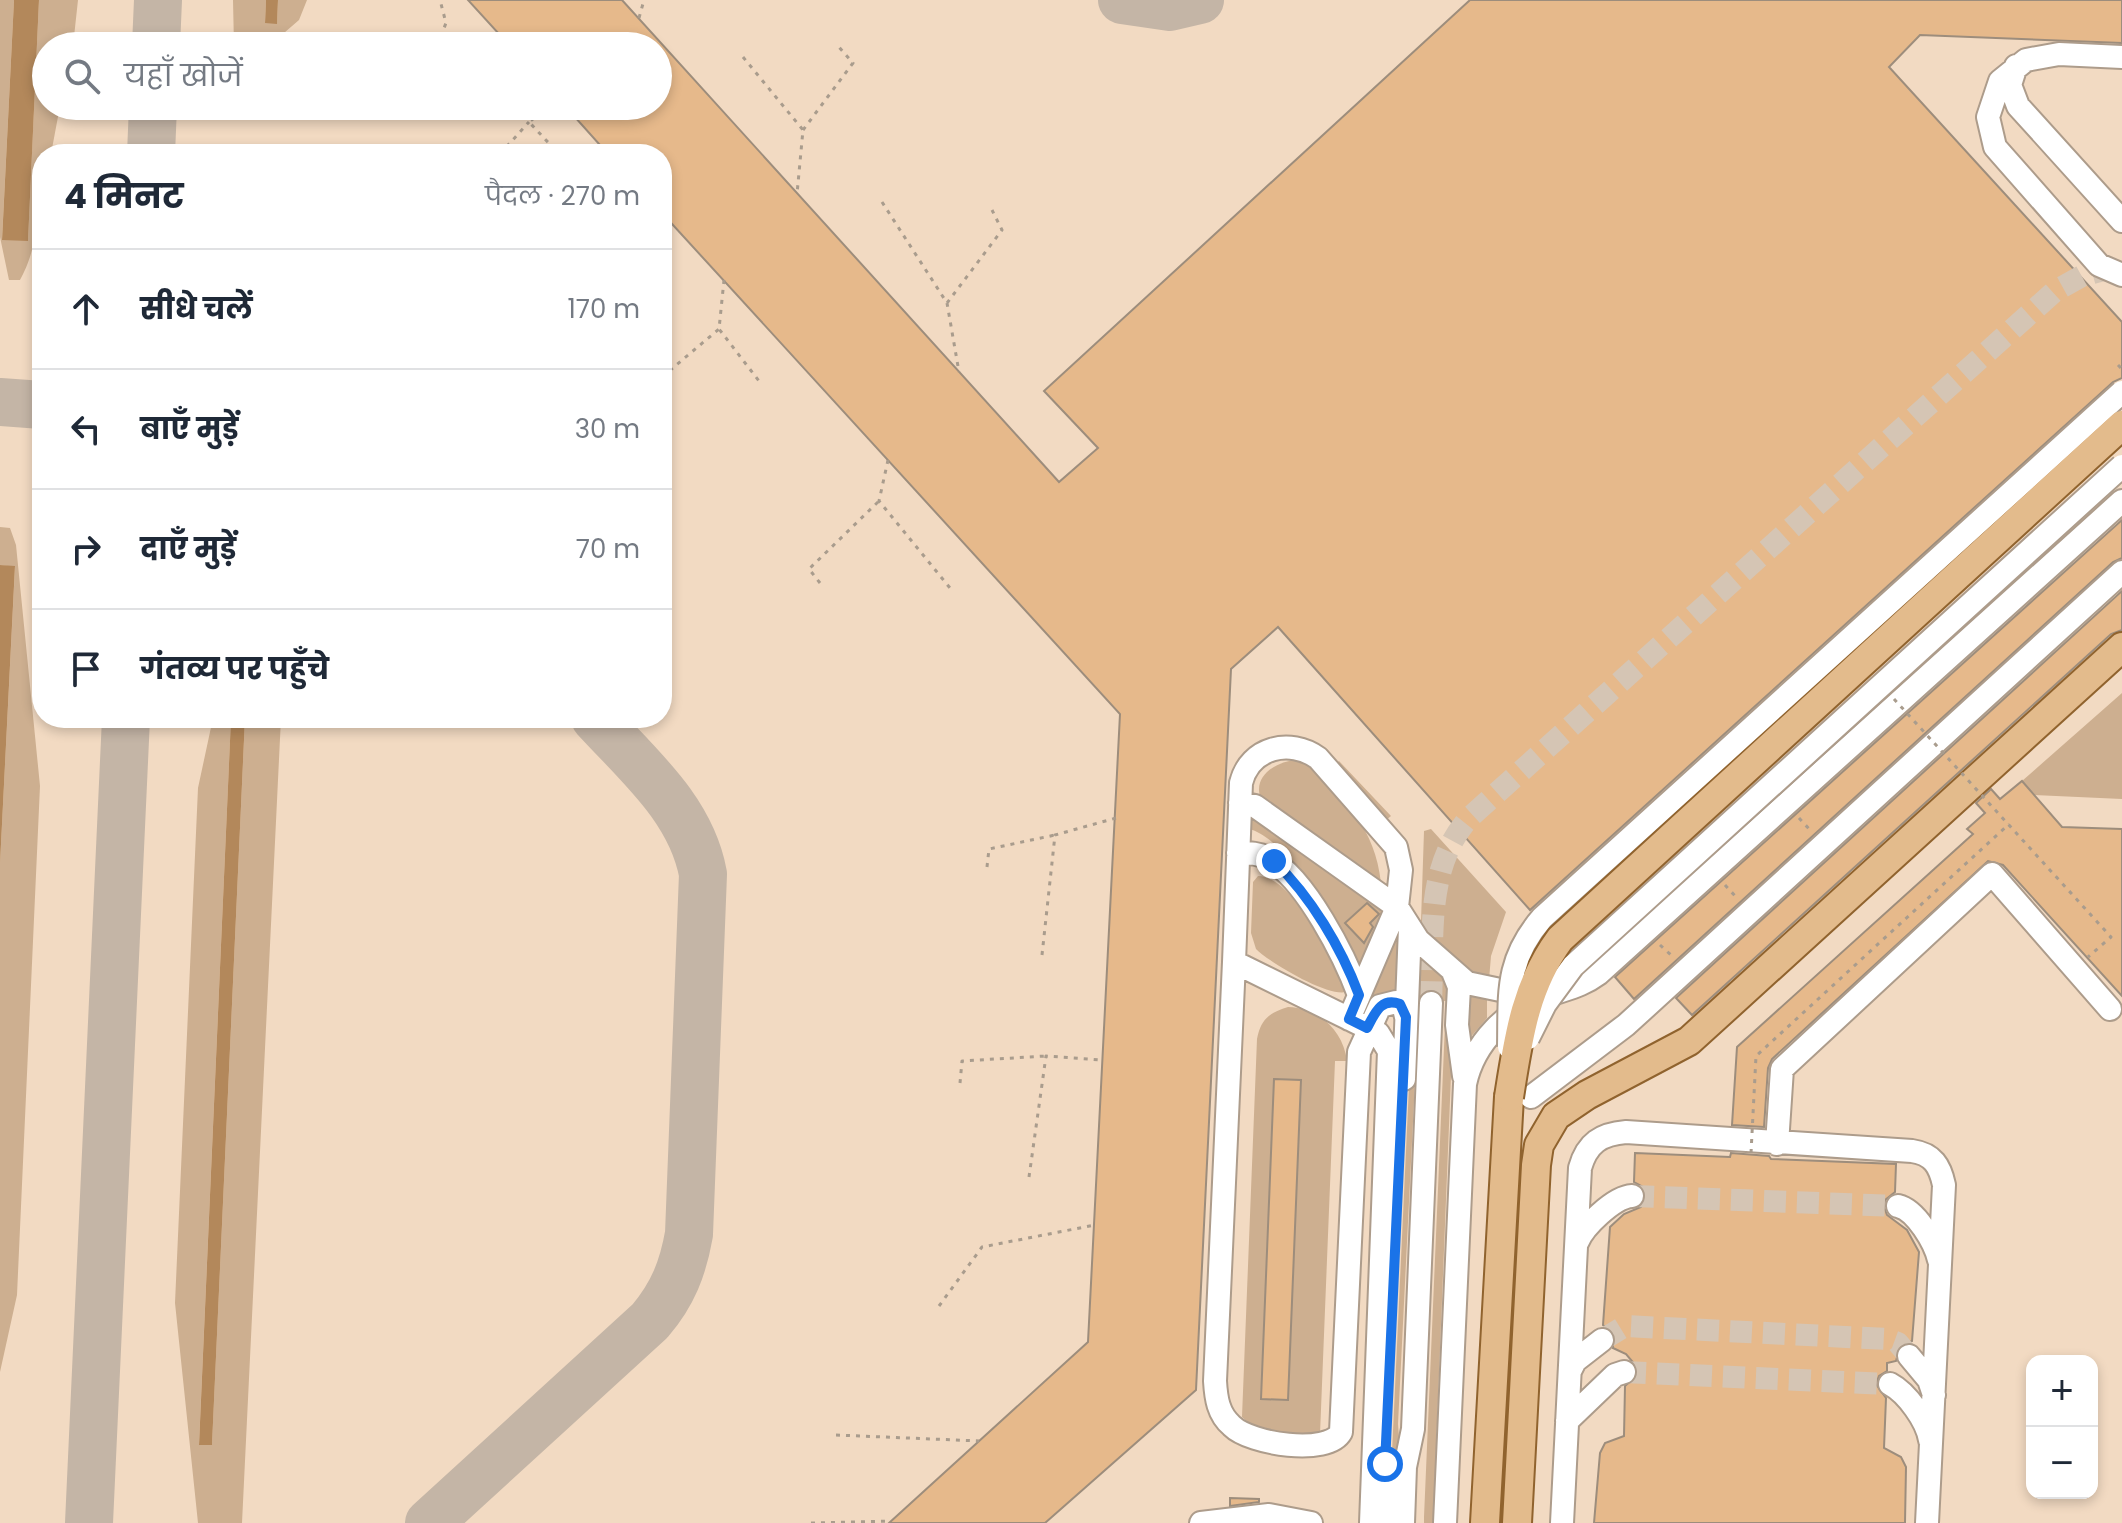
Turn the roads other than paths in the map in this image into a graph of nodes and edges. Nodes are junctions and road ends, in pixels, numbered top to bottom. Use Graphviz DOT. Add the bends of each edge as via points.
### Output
graph roads {
  1 [pos="2122,57"];
  2 [pos="2022,62"];
  3 [pos="2122,72"];
  4 [pos="2000,81"];
  5 [pos="2122,221"];
  6 [pos="2122,266"];
  7 [pos="2122,275"];
  8 [pos="2122,392"];
  9 [pos="2122,425"];
  10 [pos="2122,466"];
  11 [pos="2122,501"];
  12 [pos="2122,572"];
  13 [pos="2122,647"];
  14 [pos="1240,803"];
  15 [pos="1238,853"];
  16 [pos="1397,907"];
  17 [pos="1410,928"];
  18 [pos="1234,962"];
  19 [pos="1453,972"];
  20 [pos="1359,995"];
  21 [pos="1545,996"];
  22 [pos="1431,1003"];
  23 [pos="2110,1009"];
  24 [pos="1406,1017"];
  25 [pos="1358,1024"];
  26 [pos="1465,1084"];
  27 [pos="1520,1097"];
  28 [pos="1777,1144"];
  29 [pos="1632,1196"];
  30 [pos="1898,1206"];
  31 [pos="1577,1244"];
  32 [pos="1940,1265"];
  33 [pos="1602,1340"];
  34 [pos="1909,1356"];
  35 [pos="1570,1371"];
  36 [pos="1624,1372"];
  37 [pos="1890,1384"];
  38 [pos="1934,1395"];
  39 [pos="1567,1421"];
  40 [pos="1413,1429"];
  41 [pos="1931,1443"];
  42 [pos="1201,1523"];
  43 [pos="1311,1523"];
  44 [pos="1371,1523"];
  45 [pos="1388,1523"];
  46 [pos="1403,1523"];
  47 [pos="1417,1523"];
  48 [pos="1445,1523"];
  49 [pos="1485,1523"];
  50 [pos="1517,1523"];
  51 [pos="1562,1523"];
  52 [pos="1927,1523"];
  1 -- 2 [label="lane" via="2059,54"];
  2 -- 3 [label="lane"];
  2 -- 4 [label="lane"];
  2 -- 5 [label="lane" via="2010,77 2014,100"];
  4 -- 6 [label="lane" via="1998,117 2003,134"];
  4 -- 7 [label="lane" via="1988,117 1995,147 2099,265"];
  8 -- 27 [label="lane, bridge" via="1542,918 1519,948 1510,984"];
  9 -- 27 [label="main road, bridge" via="1560,939 1528,998"];
  10 -- 27 [label="lane, bridge" via="1573,966 1529,1034"];
  11 -- 21 [label="lane" via="1598,974 1575,988"];
  12 -- 27 [label="lane" via="1626,1025"];
  13 -- 50 [label="main road" via="1710,1023 1663,1057 1571,1104 1546,1129 1536,1165"];
  14 -- 15 [label="lane"];
  14 -- 16 [label="lane" via="1255,806"];
  14 -- 16 [label="lane" via="1243,775 1254,759 1286,746 1309,751 1390,836 1400,858"];
  15 -- 18 [label="lane"];
  15 -- 20 [label="lane" via="1274,861 1300,889"];
  16 -- 17 [label="lane"];
  16 -- 20 [label="lane"];
  17 -- 19 [label="lane"];
  17 -- 24 [label="lane"];
  18 -- 25 [label="lane"];
  18 -- 25 [label="lane" via="1215,1394 1233,1428 1265,1443 1328,1444 1341,1432"];
  19 -- 21 [label="lane" via="1491,991"];
  19 -- 26 [label="lane" via="1459,987 1457,1025"];
  20 -- 25 [label="lane"];
  21 -- 26 [label="lane" via="1486,1036"];
  22 -- 40 [label="lane"];
  23 -- 28 [label="lane" via="1992,874 1782,1069"];
  24 -- 25 [label="lane" via="1400,1004 1385,1003"];
  24 -- 45 [label="lane" via="1385,1479"];
  25 -- 44 [label="lane" via="1384,1038 1390,1059"];
  26 -- 48 [label="lane"];
  27 -- 49 [label="main road"];
  28 -- 31 [label="lane" via="1654,1132 1601,1137 1588,1148 1580,1168"];
  28 -- 32 [label="lane" via="1912,1151 1931,1157 1944,1185"];
  29 -- 31 [label="lane" via="1620,1199"];
  30 -- 32 [label="lane" via="1911,1213"];
  31 -- 35 [label="lane"];
  32 -- 38 [label="lane"];
  33 -- 35 [label="lane"];
  34 -- 38 [label="lane"];
  35 -- 39 [label="lane"];
  36 -- 39 [label="lane"];
  37 -- 41 [label="lane" via="1926,1425"];
  38 -- 41 [label="lane"];
  39 -- 51 [label="lane"];
  40 -- 46 [label="lane"];
  40 -- 47 [label="lane"];
  41 -- 52 [label="lane"];
  42 -- 43 [label="lane" via="1269,1515"];
}
